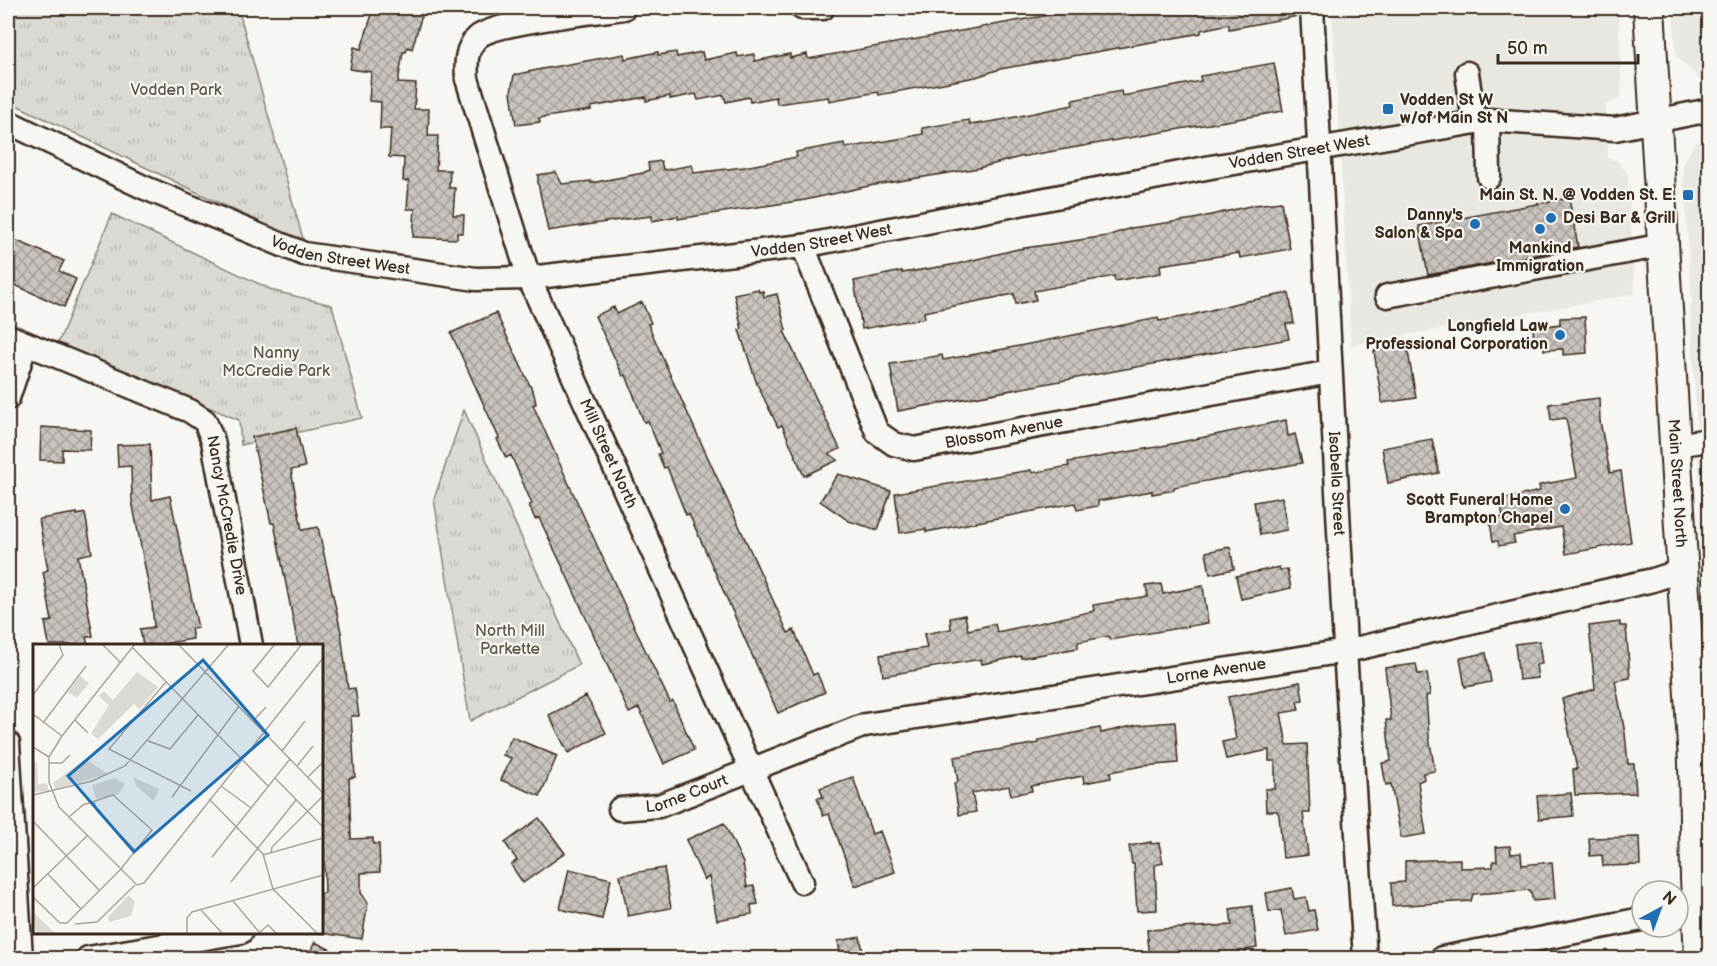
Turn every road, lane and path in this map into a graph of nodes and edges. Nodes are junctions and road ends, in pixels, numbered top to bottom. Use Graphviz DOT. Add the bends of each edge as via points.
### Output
graph roads {
  1 [pos="624,8"];
  2 [pos="802,8"];
  3 [pos="823,8"];
  4 [pos="1312,8"];
  5 [pos="1650,8"];
  6 [pos="1467,73"];
  7 [pos="1710,110"];
  8 [pos="1657,120"];
  9 [pos="1481,121"];
  10 [pos="8,122"];
  11 [pos="1319,149"];
  12 [pos="1489,177"];
  13 [pos="1664,245"];
  14 [pos="803,246"];
  15 [pos="530,278"];
  16 [pos="1387,296"];
  17 [pos="17,340"];
  18 [pos="1330,372"];
  19 [pos="8,398"];
  20 [pos="1710,440"];
  21 [pos="1675,445"];
  22 [pos="1684,570"];
  23 [pos="251,644"];
  24 [pos="1346,651"];
  25 [pos="8,743"];
  26 [pos="1702,762"];
  27 [pos="749,768"];
  28 [pos="620,809"];
  29 [pos="802,882"];
  30 [pos="1695,911"];
  31 [pos="1630,921"];
  32 [pos="235,933"];
  33 [pos="21,958"];
  34 [pos="88,958"];
  35 [pos="1365,958"];
  36 [pos="1443,958"];
  37 [pos="1701,958"];
  1 -- 15 [label="street, Mill Street North" via="500,28 479,36 466,56 467,80"];
  2 -- 3 [label="street"];
  4 -- 11 [label="street, Isabella Street"];
  5 -- 8 [label="main road, Main Street North"];
  6 -- 9 [label="street"];
  7 -- 8 [label="street, Vodden Street West"];
  8 -- 9 [label="street, Vodden Street West" via="1615,129"];
  8 -- 13 [label="main road, Main Street North"];
  9 -- 11 [label="street, Vodden Street West"];
  9 -- 12 [label="street"];
  10 -- 15 [label="street, Vodden Street West" via="143,187 304,254 476,279"];
  11 -- 14 [label="street, Vodden Street West"];
  11 -- 18 [label="street, Isabella Street"];
  13 -- 16 [label="street"];
  13 -- 21 [label="main road, Main Street North"];
  14 -- 15 [label="street, Vodden Street West"];
  14 -- 18 [label="street, Blossom Avenue" via="877,432 894,444 914,449"];
  15 -- 27 [label="street, Mill Street North"];
  17 -- 19 [label="street"];
  17 -- 23 [label="street, Nancy McCredie Drive" via="190,411 205,421 213,441"];
  18 -- 24 [label="street, Isabella Street"];
  20 -- 21 [label="street"];
  21 -- 22 [label="main road, Main Street North"];
  22 -- 24 [label="street, Lorne Avenue"];
  22 -- 26 [label="main road, Main Street North"];
  24 -- 27 [label="street, Lorne Avenue" via="865,725"];
  24 -- 35 [label="street, Isabella Street"];
  25 -- 33 [label="street"];
  26 -- 30 [label="main road, Main Street North"];
  27 -- 28 [label="street, Lorne Court" via="659,806"];
  27 -- 29 [label="street, Mill Street North"];
  30 -- 37 [label="main road, Main Street North"];
  31 -- 36 [label="street"];
  32 -- 34 [label="street"];
}
